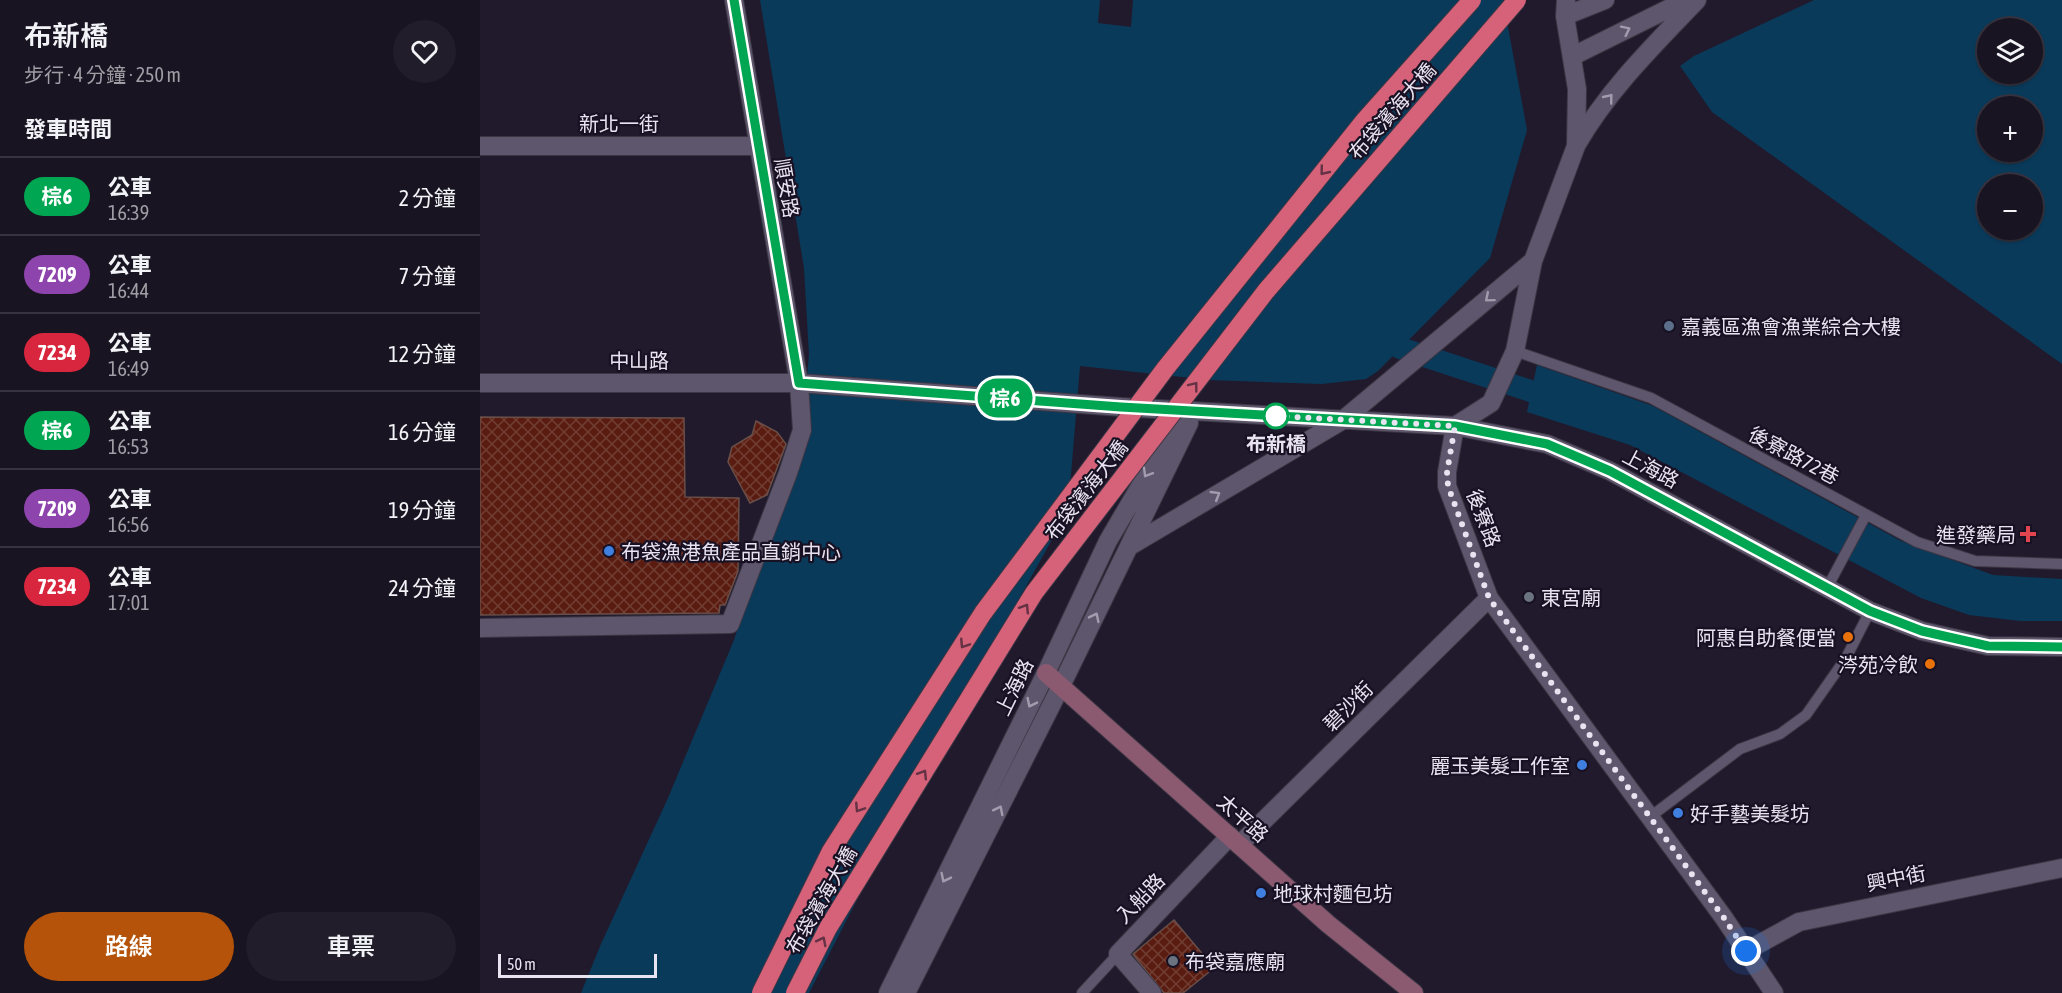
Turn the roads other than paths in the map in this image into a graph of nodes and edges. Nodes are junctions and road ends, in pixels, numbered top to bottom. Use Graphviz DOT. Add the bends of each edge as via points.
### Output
graph roads {
  1 [pos="734,0"];
  2 [pos="1472,0"];
  3 [pos="1517,0"];
  4 [pos="1605,0"];
  5 [pos="1686,0"];
  6 [pos="1697,0"];
  7 [pos="1566,8"];
  8 [pos="1574,56"];
  9 [pos="480,146"];
  10 [pos="757,146"];
  11 [pos="1576,146"];
  12 [pos="1533,261"];
  13 [pos="1515,351"];
  14 [pos="480,383"];
  15 [pos="799,383"];
  16 [pos="1195,411"];
  17 [pos="1343,420"];
  18 [pos="1455,426"];
  19 [pos="1866,515"];
  20 [pos="1130,546"];
  21 [pos="2062,564"];
  22 [pos="1827,588"];
  23 [pos="1489,598"];
  24 [pos="1870,611"];
  25 [pos="480,628"];
  26 [pos="2062,647"];
  27 [pos="1046,673"];
  28 [pos="1061,686"];
  29 [pos="1650,817"];
  30 [pos="1234,841"];
  31 [pos="2062,868"];
  32 [pos="1746,951"];
  33 [pos="1118,954"];
  34 [pos="761,993"];
  35 [pos="795,993"];
  36 [pos="888,993"];
  37 [pos="906,993"];
  38 [pos="1082,993"];
  39 [pos="1152,993"];
  40 [pos="1414,993"];
  41 [pos="1774,993"];
  1 -- 10 [label="street, 順安路"];
  2 -- 34 [label="highway, 布袋濱海大橋, one-way, bridge" via="1365,120 1165,369 983,614 831,850"];
  35 -- 3 [label="highway, 布袋濱海大橋, one-way, bridge" via="828,928 1034,593 1266,291"];
  4 -- 7 [label="street"];
  8 -- 5 [label="street, one-way"];
  11 -- 6 [label="street, one-way" via="1637,62"];
  7 -- 8 [label="street"];
  8 -- 11 [label="street"];
  9 -- 10 [label="street, 新北一街"];
  10 -- 15 [label="street, 順安路"];
  11 -- 12 [label="street"];
  12 -- 13 [label="street"];
  12 -- 17 [label="street, one-way"];
  13 -- 18 [label="street" via="1491,403"];
  13 -- 19 [label="lane, 後寮路72巷" via="1651,398"];
  14 -- 15 [label="street, 中山路"];
  15 -- 16 [label="street, 上海路"];
  15 -- 25 [label="street, 順安路" via="802,430 730,624"];
  16 -- 17 [label="street, 上海路"];
  16 -- 20 [label="street, 上海路"];
  16 -- 27 [label="street, 上海路, one-way" via="1172,432 1134,495"];
  17 -- 18 [label="street, 上海路"];
  20 -- 17 [label="street, one-way"];
  18 -- 22 [label="street, 上海路" via="1547,444 1610,471"];
  18 -- 23 [label="street, 後寮路" via="1448,486"];
  19 -- 21 [label="lane, 後寮路72巷" via="1917,542 1975,561"];
  19 -- 22 [label="lane"];
  28 -- 20 [label="street, 上海路, one-way"];
  22 -- 24 [label="street, 上海路"];
  23 -- 29 [label="street, 後寮路"];
  23 -- 30 [label="street, 碧沙街"];
  24 -- 26 [label="street, 上海路" via="1922,631 1988,646"];
  24 -- 29 [label="lane" via="1845,658 1806,716 1780,734 1740,748"];
  27 -- 28 [label="main road, 太平路"];
  27 -- 36 [label="street, 上海路, one-way"];
  28 -- 30 [label="main road, 太平路"];
  37 -- 28 [label="street, 上海路, one-way"];
  29 -- 32 [label="street, 後寮路"];
  30 -- 33 [label="street, 入船路"];
  30 -- 40 [label="main road, 太平路"];
  31 -- 32 [label="street, 興中街" via="1799,922"];
  32 -- 41 [label="street, 後寮路"];
  33 -- 38 [label="lane"];
  33 -- 39 [label="street, 入船路"];
}
